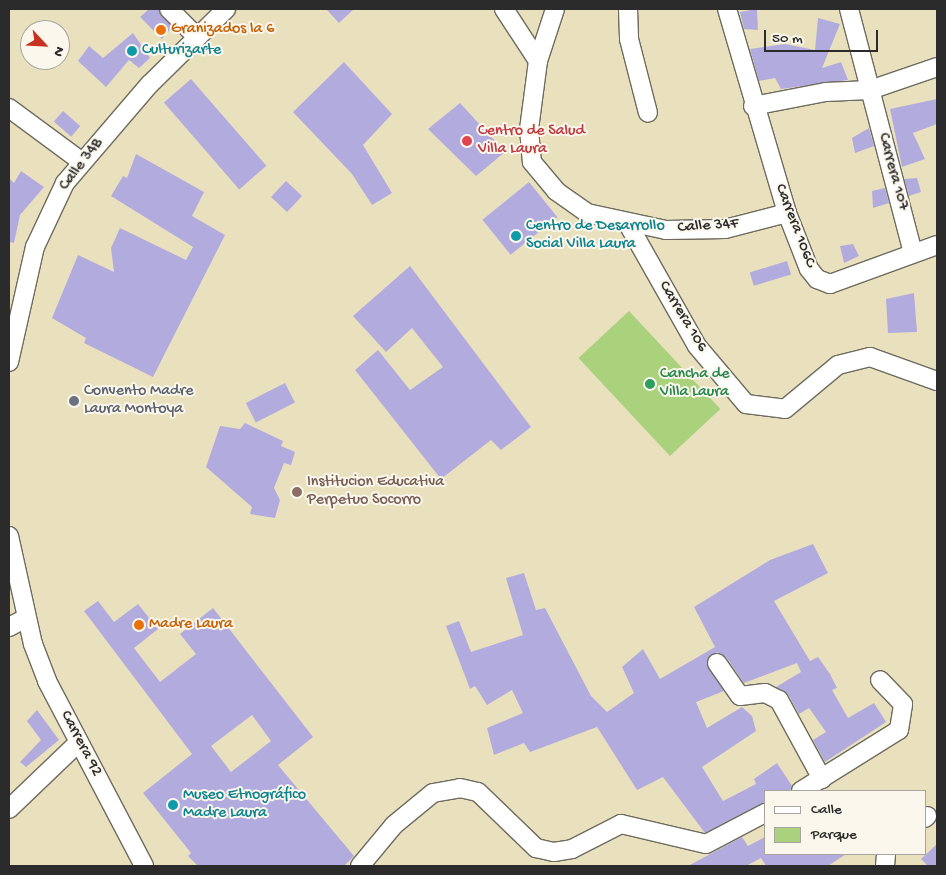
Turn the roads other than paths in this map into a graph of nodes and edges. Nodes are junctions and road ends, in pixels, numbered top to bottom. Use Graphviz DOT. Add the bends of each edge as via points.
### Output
graph roads {
  1 [pos="169,9"];
  2 [pos="226,9"];
  3 [pos="504,9"];
  4 [pos="555,9"];
  5 [pos="628,9"];
  6 [pos="727,9"];
  7 [pos="849,9"];
  8 [pos="197,37"];
  9 [pos="538,60"];
  10 [pos="937,67"];
  11 [pos="870,90"];
  12 [pos="753,106"];
  13 [pos="9,108"];
  14 [pos="648,113"];
  15 [pos="81,161"];
  16 [pos="787,213"];
  17 [pos="628,224"];
  18 [pos="937,245"];
  19 [pos="913,253"];
  20 [pos="16,298"];
  21 [pos="9,362"];
  22 [pos="937,381"];
  23 [pos="9,536"];
  24 [pos="26,618"];
  25 [pos="9,626"];
  26 [pos="717,663"];
  27 [pos="880,680"];
  28 [pos="78,743"];
  29 [pos="822,779"];
  30 [pos="803,790"];
  31 [pos="9,808"];
  32 [pos="764,814"];
  33 [pos="144,866"];
  34 [pos="360,866"];
  1 -- 8 [label="street"];
  2 -- 8 [label="street, Calle 34B"];
  3 -- 9 [label="street"];
  4 -- 9 [label="street, Calle 34F"];
  5 -- 14 [label="street" via="628,39"];
  6 -- 12 [label="street, Carrera 106C"];
  7 -- 11 [label="street, Carrera 107"];
  8 -- 15 [label="street, Calle 34B"];
  9 -- 17 [label="street, Calle 34F" via="529,129 532,162 556,191 587,213"];
  10 -- 11 [label="street"];
  11 -- 12 [label="street" via="826,92"];
  11 -- 19 [label="street, Carrera 107"];
  12 -- 16 [label="street, Carrera 106C"];
  13 -- 15 [label="street"];
  15 -- 20 [label="street, Calle 34B" via="50,211"];
  16 -- 17 [label="street, Calle 34F" via="725,230 692,232"];
  16 -- 19 [label="street, Carrera 106C" via="809,269 830,284"];
  17 -- 22 [label="street, Carrera 106" via="697,346 746,404 785,409 838,365 870,356"];
  18 -- 19 [label="street, Carrera 106C"];
  20 -- 21 [label="street, Calle 34B"];
  23 -- 24 [label="street"];
  24 -- 25 [label="street"];
  24 -- 28 [label="street, Carrera 92" via="47,681"];
  26 -- 29 [label="street" via="740,696 765,693 779,700"];
  27 -- 29 [label="street" via="903,704 899,730"];
  28 -- 31 [label="street"];
  28 -- 33 [label="street, Carrera 92"];
  29 -- 30 [label="street"];
  32 -- 34 [label="street" via="706,844 621,824 572,849 554,852 536,848 478,792 460,788 433,792 394,825"];
}
